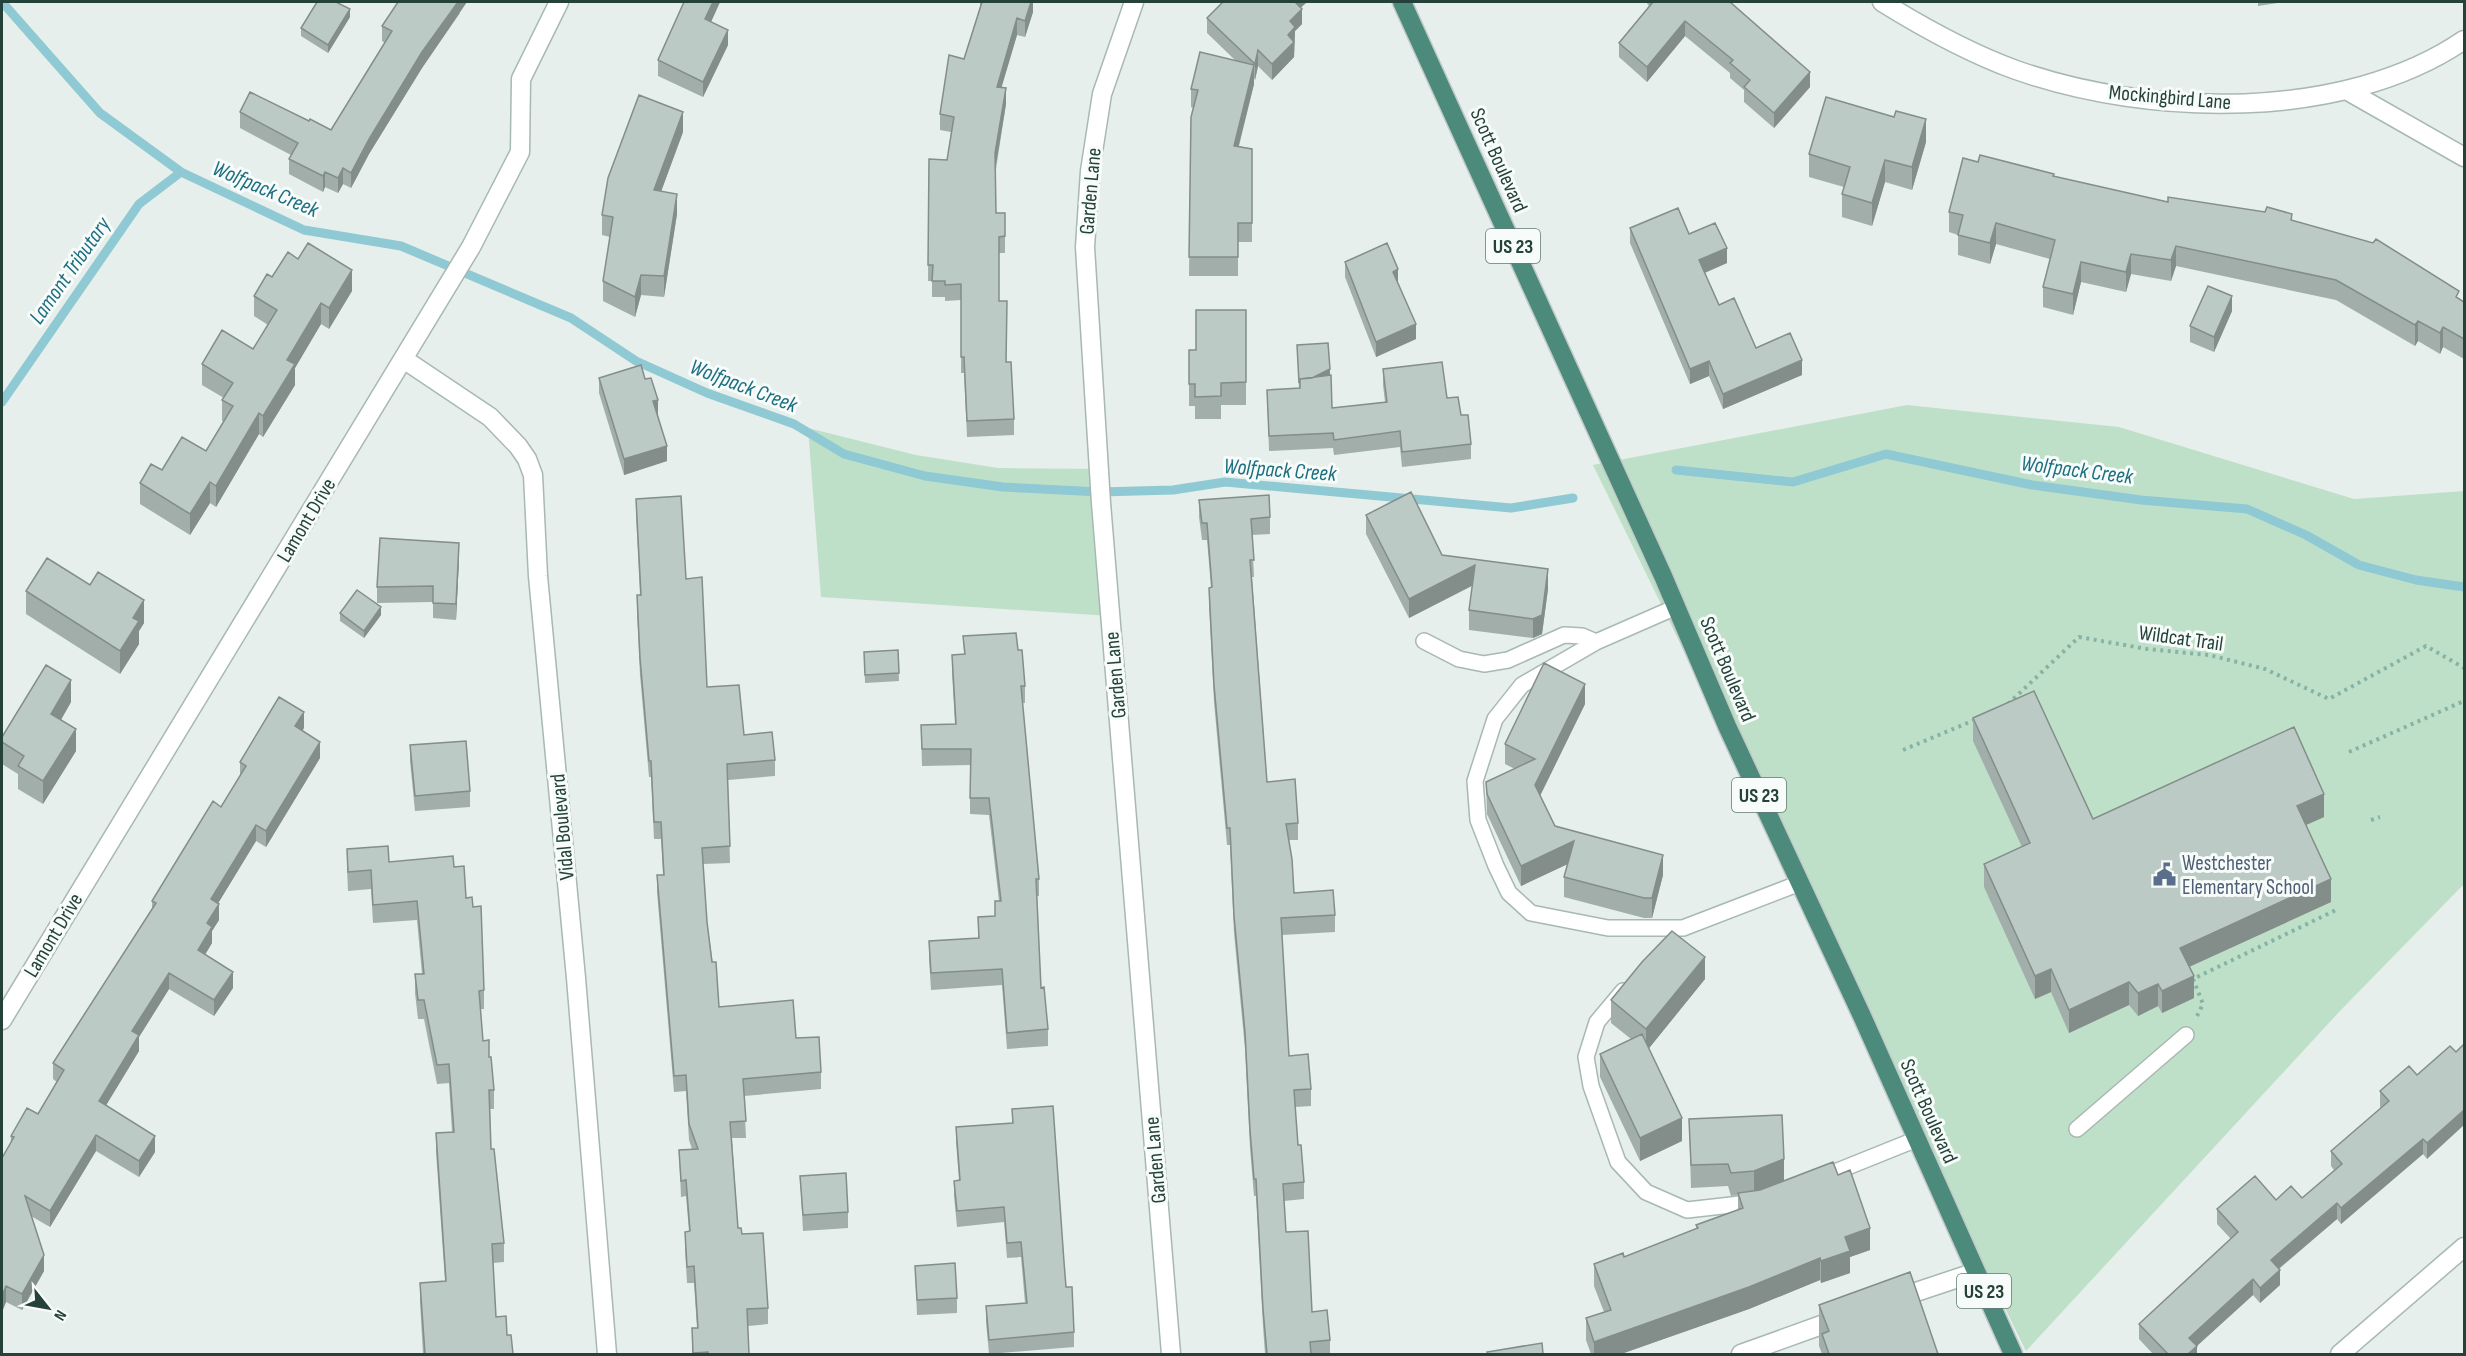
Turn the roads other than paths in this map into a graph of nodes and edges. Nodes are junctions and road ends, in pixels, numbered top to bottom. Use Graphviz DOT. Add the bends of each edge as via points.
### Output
graph roads {
  1 [pos="559,2"];
  2 [pos="1134,2"];
  3 [pos="1402,2"];
  4 [pos="1882,2"];
  5 [pos="2464,40"];
  6 [pos="2348,91"];
  7 [pos="2464,157"];
  8 [pos="405,360"];
  9 [pos="1676,607"];
  10 [pos="1424,641"];
  11 [pos="1596,642"];
  12 [pos="1800,883"];
  13 [pos="1683,928"];
  14 [pos="1672,940"];
  15 [pos="1635,978"];
  16 [pos="2,1020"];
  17 [pos="2186,1035"];
  18 [pos="2077,1129"];
  19 [pos="1917,1139"];
  20 [pos="1808,1183"];
  21 [pos="1777,1195"];
  22 [pos="2464,1247"];
  23 [pos="1976,1272"];
  24 [pos="1879,1305"];
  25 [pos="1857,1312"];
  26 [pos="1772,1348"];
  27 [pos="607,1354"];
  28 [pos="1171,1354"];
  29 [pos="1741,1354"];
  30 [pos="2013,1354"];
  31 [pos="2340,1354"];
  1 -- 8 [label="street, Lamont Drive" via="521,78 519,152 471,247"];
  2 -- 28 [label="street, Garden Lane" via="1102,94 1090,171 1085,247 1099,482"];
  3 -- 9 [label="highway, Scott Boulevard / US 23"];
  4 -- 6 [label="street, Mockingbird Lane" via="2016,70 2093,91 2187,102 2238,103"];
  5 -- 6 [label="street, Mockingbird Lane" via="2419,67"];
  6 -- 7 [label="street"];
  8 -- 16 [label="street, Lamont Drive"];
  8 -- 27 [label="street, Vidal Boulevard" via="490,417 518,446 533,476 538,576"];
  9 -- 11 [label="lane"];
  9 -- 12 [label="highway, Scott Boulevard / US 23"];
  10 -- 11 [label="lane" via="1459,659 1484,664 1508,660 1564,635"];
  11 -- 13 [label="lane" via="1522,685 1495,719 1475,781 1478,820 1509,893 1531,913 1608,928"];
  12 -- 13 [label="lane"];
  12 -- 19 [label="highway, Scott Boulevard / US 23"];
  13 -- 14 [label="lane"];
  15 -- 21 [label="lane" via="1597,1022 1586,1057 1591,1086 1618,1162 1646,1192 1687,1210 1756,1203"];
  17 -- 18 [label="lane"];
  19 -- 20 [label="lane"];
  19 -- 23 [label="highway, Scott Boulevard / US 23"];
  22 -- 31 [label="street"];
  23 -- 24 [label="street"];
  23 -- 30 [label="highway, Scott Boulevard / US 23"];
  25 -- 26 [label="street"];
  26 -- 29 [label="street"];
}
